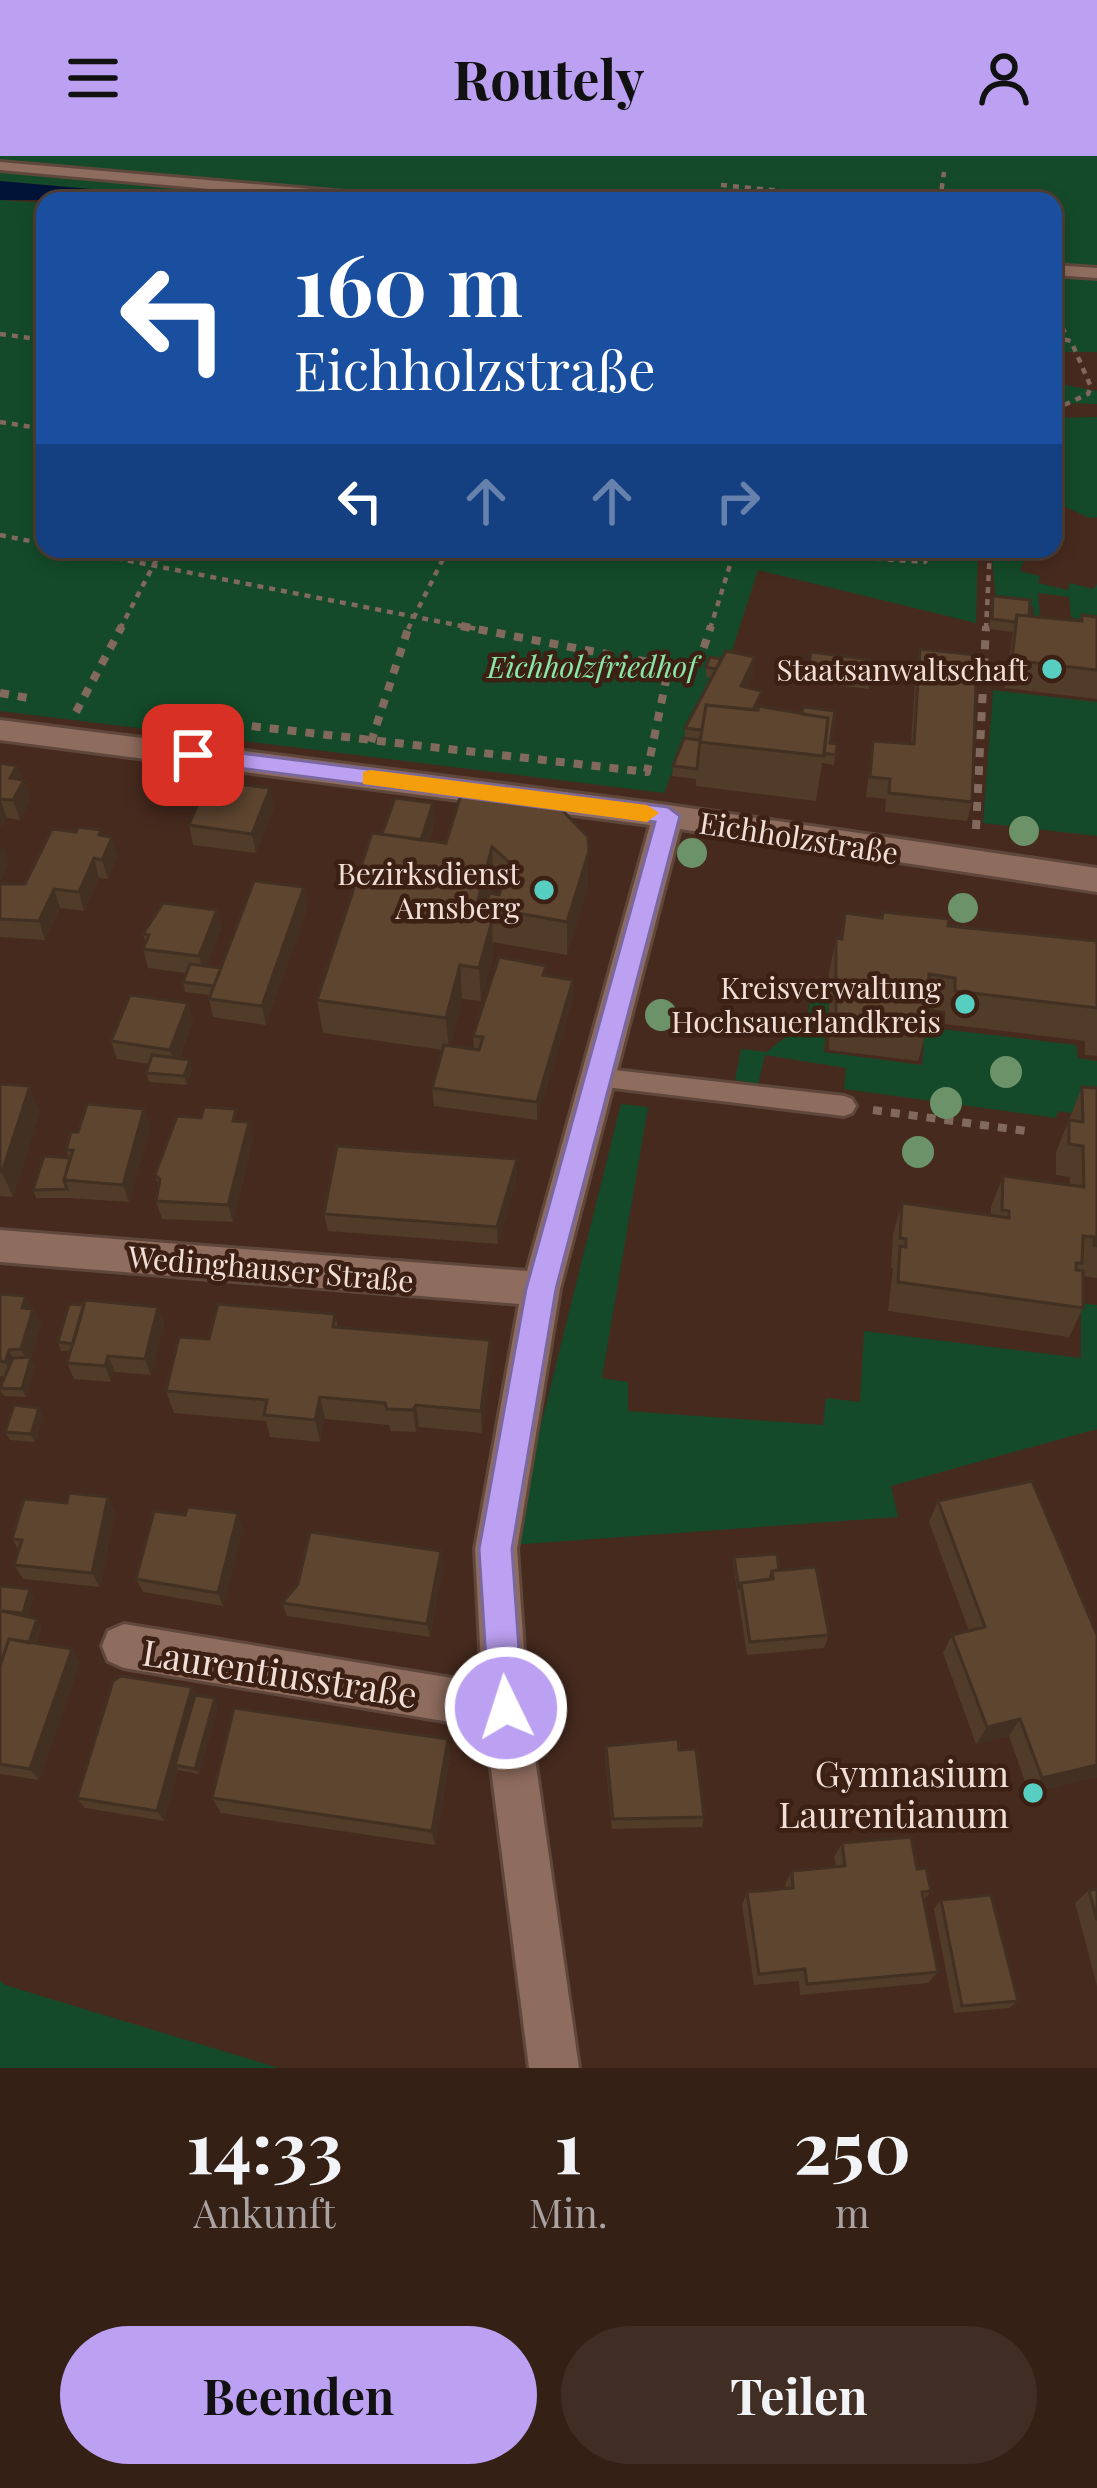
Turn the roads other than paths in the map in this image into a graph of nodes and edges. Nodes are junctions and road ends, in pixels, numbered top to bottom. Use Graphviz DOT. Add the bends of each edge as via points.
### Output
graph roads {
  1 [pos="0,166"];
  2 [pos="290,192"];
  3 [pos="1062,271"];
  4 [pos="1097,273"];
  5 [pos="0,730"];
  6 [pos="668,816"];
  7 [pos="1097,880"];
  8 [pos="596,1077"];
  9 [pos="844,1106"];
  10 [pos="0,1246"];
  11 [pos="541,1289"];
  12 [pos="124,1646"];
  13 [pos="506,1708"];
  14 [pos="554,2068"];
  1 -- 2 [label="lane"];
  3 -- 4 [label="lane"];
  5 -- 6 [label="street, Eichholzstraße"];
  6 -- 7 [label="street, Eichholzstraße"];
  6 -- 8 [label="street"];
  8 -- 9 [label="lane"];
  8 -- 11 [label="street"];
  10 -- 11 [label="street, Wedinghauser Straße"];
  11 -- 13 [label="street" via="496,1549"];
  12 -- 13 [label="street, Laurentiusstraße"];
  13 -- 14 [label="street"];
}
